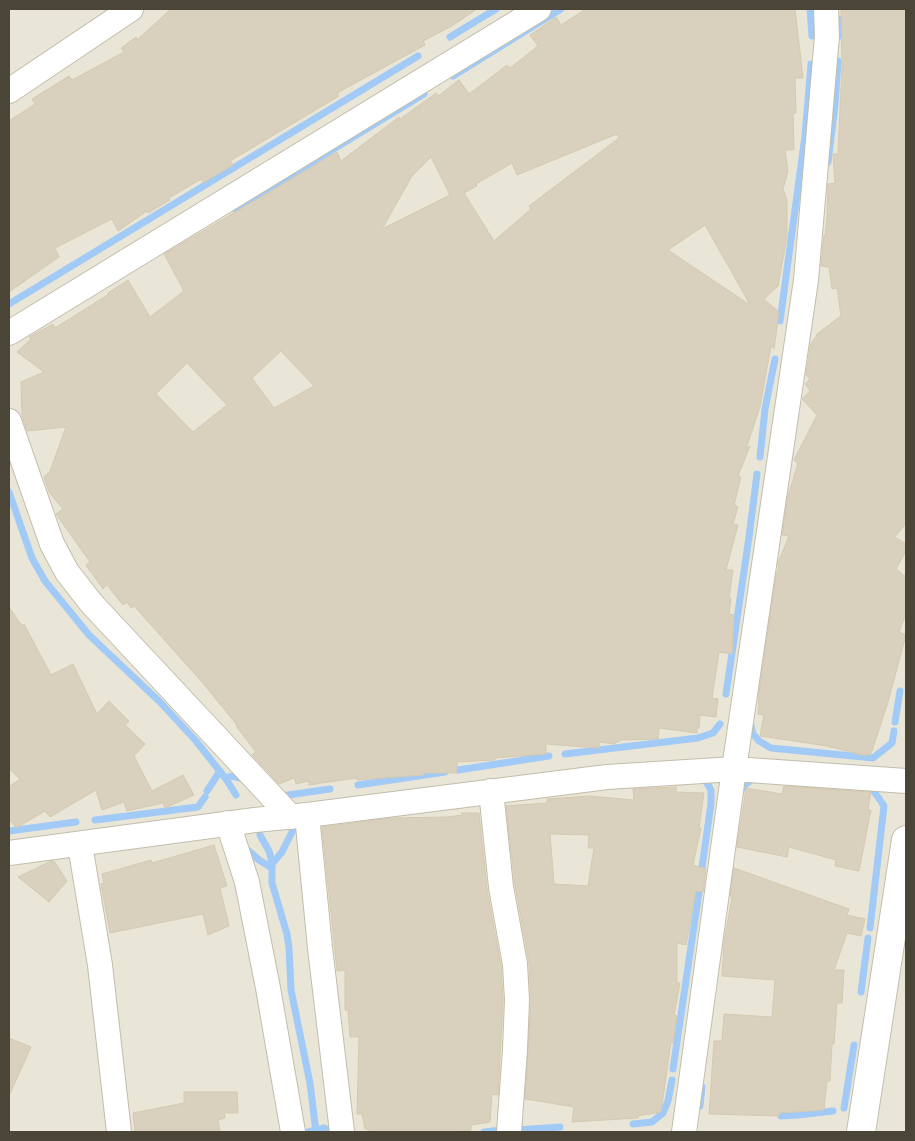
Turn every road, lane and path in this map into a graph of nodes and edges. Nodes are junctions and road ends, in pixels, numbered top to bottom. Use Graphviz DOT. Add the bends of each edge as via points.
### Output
graph roads {
  1 [pos="131,9"];
  2 [pos="539,9"];
  3 [pos="826,9"];
  4 [pos="9,91"];
  5 [pos="9,333"];
  6 [pos="9,421"];
  7 [pos="734,769"];
  8 [pos="906,781"];
  9 [pos="491,792"];
  10 [pos="299,816"];
  11 [pos="228,824"];
  12 [pos="906,840"];
  13 [pos="80,845"];
  14 [pos="9,853"];
  15 [pos="119,1132"];
  16 [pos="293,1132"];
  17 [pos="342,1132"];
  18 [pos="508,1132"];
  19 [pos="684,1132"];
  20 [pos="861,1132"];
  1 -- 4 [label="street"];
  2 -- 5 [label="street"];
  3 -- 7 [label="street" via="826,56 806,280"];
  6 -- 10 [label="street" via="52,544 67,572 92,604"];
  7 -- 8 [label="street"];
  7 -- 9 [label="street" via="607,777"];
  7 -- 19 [label="street"];
  9 -- 10 [label="street"];
  9 -- 18 [label="street" via="517,1000"];
  10 -- 11 [label="street"];
  10 -- 17 [label="street" via="320,948"];
  11 -- 13 [label="street"];
  11 -- 16 [label="street" via="247,882"];
  12 -- 20 [label="street"];
  13 -- 14 [label="street"];
  13 -- 15 [label="street" via="100,965"];
}
